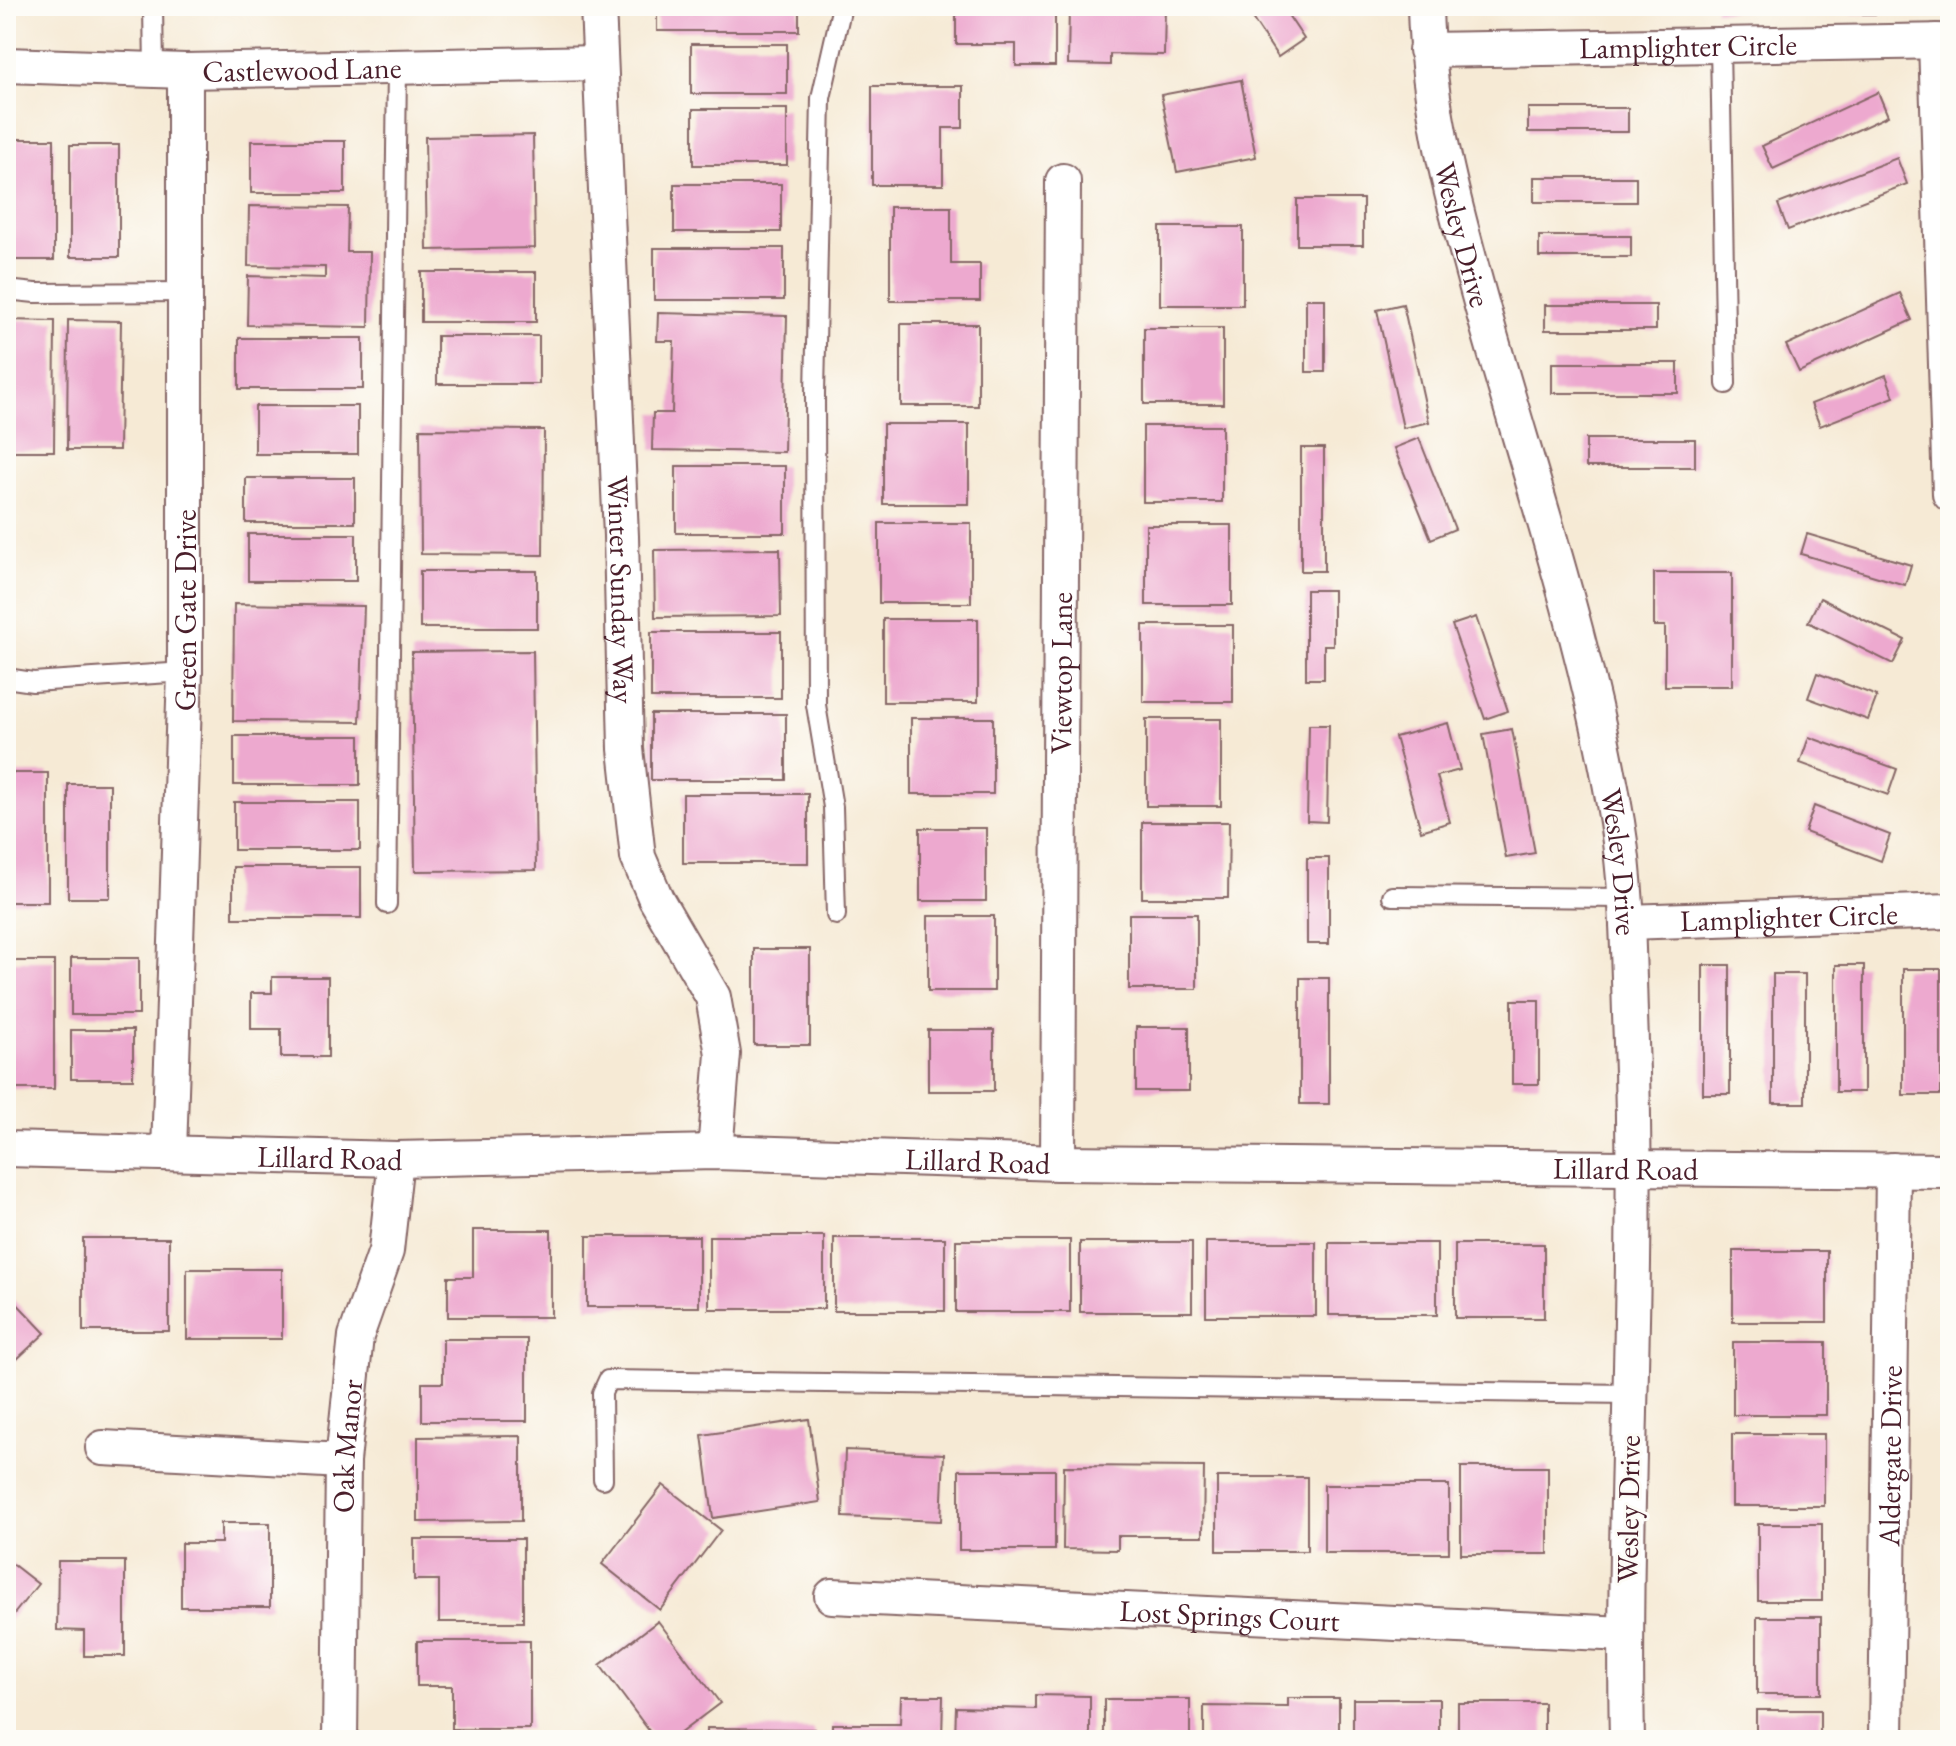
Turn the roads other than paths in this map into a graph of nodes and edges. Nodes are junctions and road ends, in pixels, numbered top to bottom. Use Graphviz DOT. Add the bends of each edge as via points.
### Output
graph roads {
  1 [pos="153,6"];
  2 [pos="598,6"];
  3 [pos="842,6"];
  4 [pos="1425,6"];
  5 [pos="1943,41"];
  6 [pos="1720,45"];
  7 [pos="1426,50"];
  8 [pos="599,63"];
  9 [pos="6,65"];
  10 [pos="397,67"];
  11 [pos="169,70"];
  12 [pos="1063,181"];
  13 [pos="6,290"];
  14 [pos="187,292"];
  15 [pos="1726,384"];
  16 [pos="1950,494"];
  17 [pos="185,672"];
  18 [pos="6,678"];
  19 [pos="1392,896"];
  20 [pos="387,904"];
  21 [pos="1626,910"];
  22 [pos="1950,911"];
  23 [pos="836,915"];
  24 [pos="6,1149"];
  25 [pos="169,1152"];
  26 [pos="715,1152"];
  27 [pos="396,1159"];
  28 [pos="1058,1163"];
  29 [pos="1636,1167"];
  30 [pos="1893,1170"];
  31 [pos="1950,1171"];
  32 [pos="1630,1394"];
  33 [pos="103,1448"];
  34 [pos="343,1461"];
  35 [pos="603,1479"];
  36 [pos="832,1596"];
  37 [pos="1625,1634"];
  38 [pos="340,1740"];
  39 [pos="1627,1740"];
  40 [pos="1886,1740"];
  1 -- 11 [label="lane"];
  2 -- 8 [label="street, Winter Sunday Way"];
  3 -- 23 [label="lane" via="821,98 815,394 816,705 833,807"];
  4 -- 7 [label="street, Wesley Drive"];
  5 -- 6 [label="street, Lamplighter Circle"];
  5 -- 16 [label="street"];
  6 -- 7 [label="street, Lamplighter Circle"];
  6 -- 15 [label="lane"];
  7 -- 21 [label="street, Wesley Drive" via="1452,200 1593,692 1618,825"];
  8 -- 10 [label="street, Castlewood Lane"];
  8 -- 26 [label="street, Winter Sunday Way" via="628,764 638,857 713,997 723,1054"];
  9 -- 11 [label="street, Castlewood Lane"];
  10 -- 11 [label="street, Castlewood Lane"];
  10 -- 20 [label="lane"];
  11 -- 14 [label="street, Green Gate Drive"];
  12 -- 28 [label="street, Viewtop Lane"];
  13 -- 14 [label="lane"];
  14 -- 17 [label="street, Green Gate Drive"];
  17 -- 18 [label="lane" via="33,682"];
  17 -- 25 [label="street, Green Gate Drive"];
  19 -- 21 [label="lane"];
  21 -- 22 [label="street, Lamplighter Circle"];
  21 -- 29 [label="street, Wesley Drive"];
  24 -- 25 [label="street, Lillard Road"];
  25 -- 27 [label="street, Lillard Road"];
  26 -- 27 [label="street, Lillard Road"];
  26 -- 28 [label="street, Lillard Road"];
  27 -- 34 [label="street, Oak Manor" via="386,1251 356,1336"];
  28 -- 29 [label="street, Lillard Road"];
  29 -- 30 [label="street, Lillard Road"];
  29 -- 32 [label="street, Wesley Drive"];
  30 -- 31 [label="street, Lillard Road"];
  30 -- 40 [label="street, Aldergate Drive"];
  32 -- 35 [label="lane" via="608,1380 602,1393"];
  32 -- 37 [label="street, Wesley Drive"];
  33 -- 34 [label="street"];
  34 -- 38 [label="street, Oak Manor"];
  36 -- 37 [label="street, Lost Springs Court"];
  37 -- 39 [label="street, Wesley Drive"];
}
